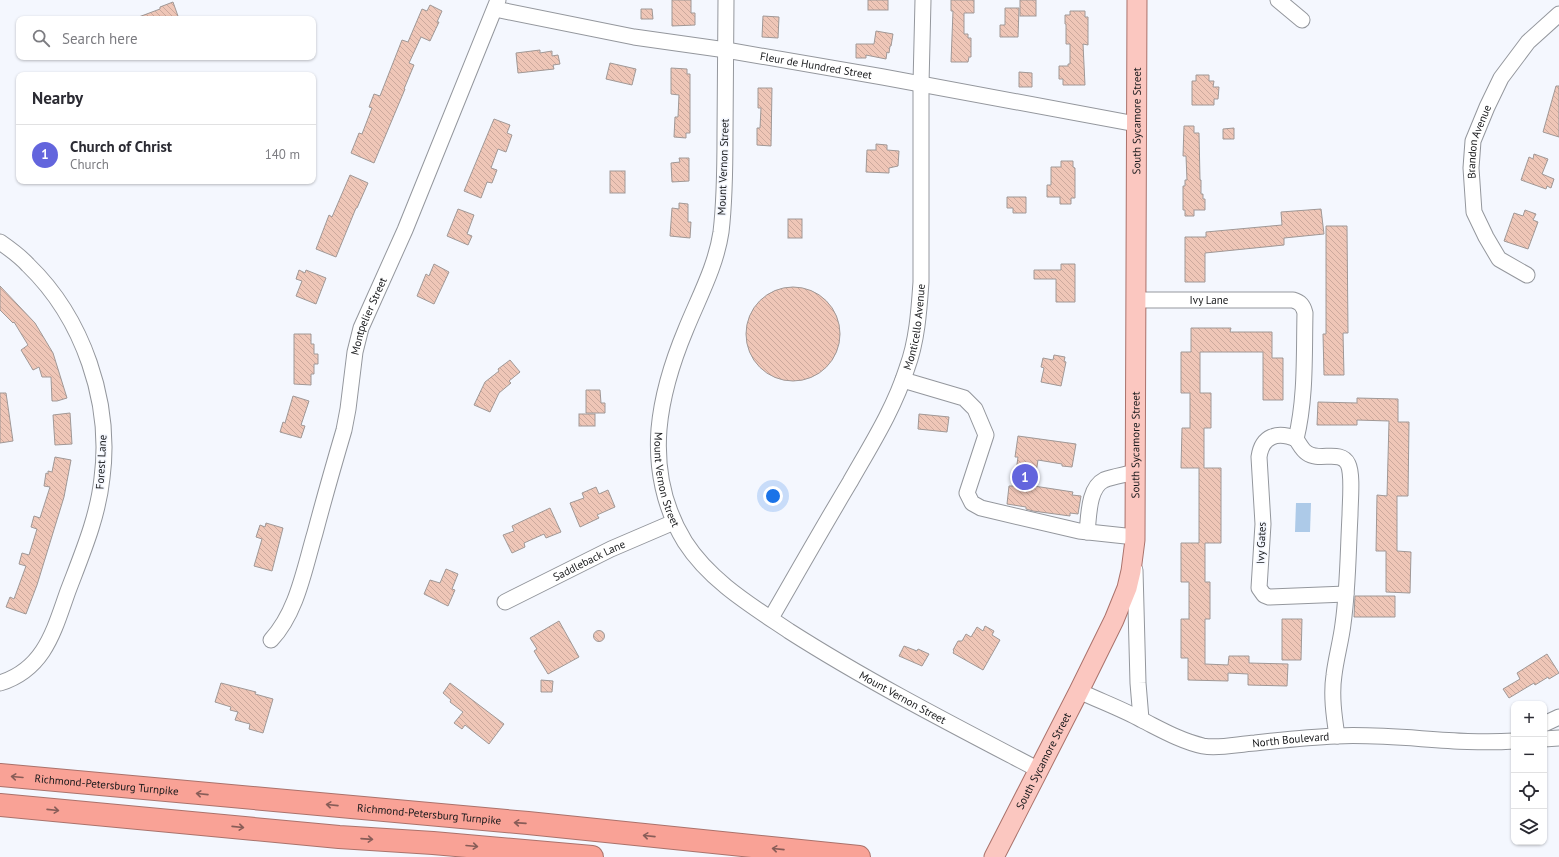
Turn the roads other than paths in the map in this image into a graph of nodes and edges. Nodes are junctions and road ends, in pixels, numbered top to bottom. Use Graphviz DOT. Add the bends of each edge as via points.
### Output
graph roads {
  1 [pos="726,0"];
  2 [pos="923,0"];
  3 [pos="1137,0"];
  4 [pos="1278,0"];
  5 [pos="496,4"];
  6 [pos="1559,14"];
  7 [pos="1302,20"];
  8 [pos="726,50"];
  9 [pos="921,84"];
  10 [pos="1136,124"];
  11 [pos="0,242"];
  12 [pos="1527,275"];
  13 [pos="1136,300"];
  14 [pos="903,380"];
  15 [pos="1296,438"];
  16 [pos="1135,472"];
  17 [pos="674,522"];
  18 [pos="1087,532"];
  19 [pos="1135,538"];
  20 [pos="1346,594"];
  21 [pos="505,602"];
  22 [pos="771,618"];
  23 [pos="271,640"];
  24 [pos="0,683"];
  25 [pos="1079,691"];
  26 [pos="1559,717"];
  27 [pos="1141,719"];
  28 [pos="1547,723"];
  29 [pos="1511,735"];
  30 [pos="1337,736"];
  31 [pos="1559,738"];
  32 [pos="1547,739"];
  33 [pos="1511,741"];
  34 [pos="1486,742"];
  35 [pos="1039,770"];
  36 [pos="0,775"];
  37 [pos="0,805"];
  38 [pos="592,857"];
  39 [pos="859,857"];
  40 [pos="994,857"];
  1 -- 8 [label="street, Mount Vernon Street"];
  2 -- 9 [label="street, Monticello Avenue"];
  3 -- 10 [label="main road, South Sycamore Street"];
  4 -- 7 [label="street"];
  5 -- 8 [label="street, Fleur de Hundred Street" via="634,37"];
  5 -- 23 [label="street, Montpelier Street" via="361,328 344,430 302,580 288,617"];
  6 -- 12 [label="street, Brandon Avenue" via="1528,42 1501,78 1473,141 1471,168 1474,212 1499,259"];
  8 -- 9 [label="street, Fleur de Hundred Street"];
  8 -- 17 [label="street, Mount Vernon Street" via="721,233 709,275 674,362 659,428 658,460 661,482"];
  9 -- 10 [label="street, Fleur de Hundred Street"];
  9 -- 14 [label="street, Monticello Avenue" via="921,282 915,340"];
  10 -- 13 [label="main road, South Sycamore Street"];
  11 -- 24 [label="street, Forest Lane" via="29,266 66,312 76,331 99,396 104,454 99,497 90,531 53,633 34,664 11,680"];
  13 -- 15 [label="street, Ivy Lane" via="1299,302 1305,312 1302,403"];
  13 -- 16 [label="main road, South Sycamore Street"];
  14 -- 18 [label="street" via="964,398 975,410 986,435 967,493 972,503 981,508"];
  14 -- 22 [label="street, Monticello Avenue" via="875,438"];
  15 -- 20 [label="street" via="1306,453 1314,456 1338,456 1348,463 1350,469"];
  15 -- 20 [label="street, Ivy Gates" via="1288,435 1271,437 1260,449 1262,524 1259,588 1269,597"];
  16 -- 18 [label="street" via="1104,480 1096,487"];
  16 -- 19 [label="main road, South Sycamore Street"];
  17 -- 21 [label="street, Saddleback Lane" via="611,549"];
  17 -- 22 [label="street, Mount Vernon Street" via="685,543 718,580"];
  18 -- 19 [label="street"];
  19 -- 25 [label="main road, South Sycamore Street" via="1127,588"];
  19 -- 27 [label="street"];
  20 -- 30 [label="street" via="1333,683"];
  22 -- 35 [label="street, Mount Vernon Street" via="868,679"];
  25 -- 27 [label="street, North Boulevard"];
  25 -- 35 [label="main road, South Sycamore Street"];
  26 -- 28 [label="street"];
  27 -- 30 [label="street, North Boulevard" via="1173,736 1205,746"];
  29 -- 34 [label="street"];
  30 -- 34 [label="street, North Boulevard" via="1370,735"];
  31 -- 32 [label="street"];
  33 -- 34 [label="street, North Boulevard"];
  35 -- 40 [label="main road, South Sycamore Street"];
  39 -- 36 [label="highway, Richmond-Petersburg Turnpike, one-way" via="528,823"];
  37 -- 38 [label="highway, one-way" via="339,837"];
}
